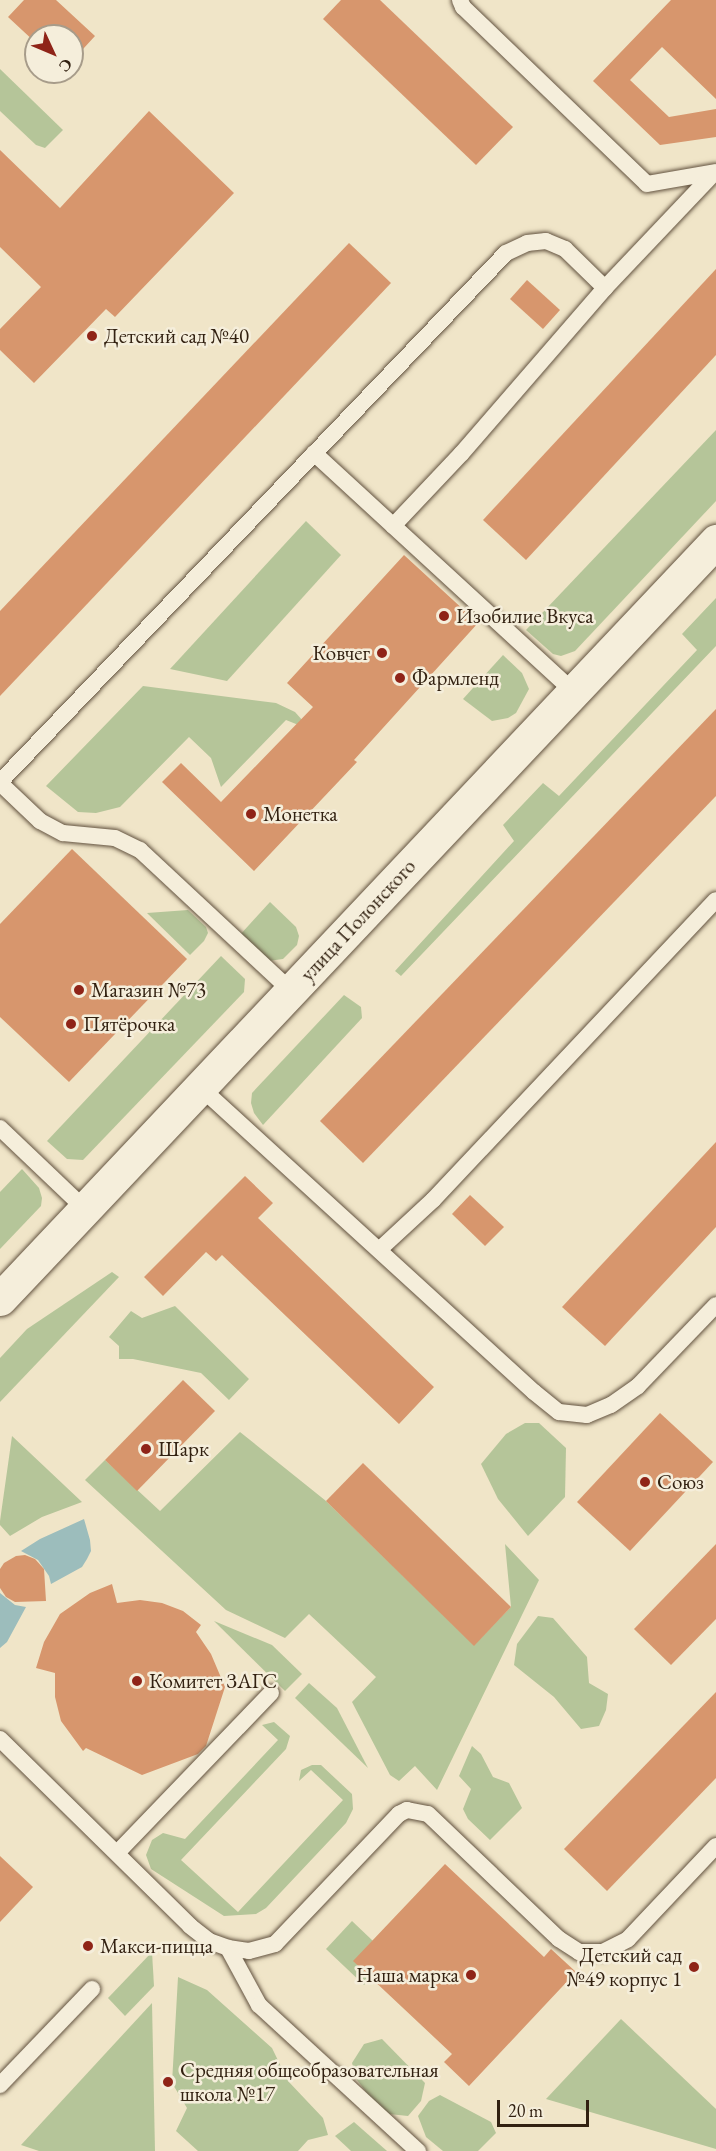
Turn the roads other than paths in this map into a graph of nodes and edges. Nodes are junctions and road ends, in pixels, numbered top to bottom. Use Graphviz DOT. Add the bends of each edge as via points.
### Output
graph roads {
  1 [pos="460,0"];
  2 [pos="715,172"];
  3 [pos="604,288"];
  4 [pos="314,453"];
  5 [pos="393,526"];
  6 [pos="716,541"];
  7 [pos="573,691"];
  8 [pos="0,783"];
  9 [pos="716,900"];
  10 [pos="291,992"];
  11 [pos="200,1087"];
  12 [pos="0,1128"];
  13 [pos="85,1209"];
  14 [pos="380,1250"];
  15 [pos="0,1299"];
  16 [pos="716,1305"];
  17 [pos="271,1693"];
  18 [pos="0,1739"];
  19 [pos="716,1846"];
  20 [pos="117,1853"];
  21 [pos="228,1948"];
  22 [pos="92,1989"];
  23 [pos="0,2085"];
  24 [pos="418,2151"];
  1 -- 2 [label="lane" via="647,184"];
  2 -- 3 [label="lane"];
  3 -- 4 [label="lane" via="565,249 546,241 527,243 506,253"];
  3 -- 5 [label="lane" via="462,453"];
  4 -- 5 [label="lane"];
  4 -- 8 [label="lane"];
  5 -- 7 [label="lane"];
  6 -- 7 [label="main road, улица Полонского"];
  7 -- 10 [label="main road, улица Полонского"];
  8 -- 10 [label="lane" via="40,821 63,833 115,838 140,850"];
  9 -- 14 [label="lane" via="433,1200"];
  10 -- 11 [label="main road, улица Полонского"];
  11 -- 13 [label="main road, улица Полонского"];
  11 -- 14 [label="lane"];
  12 -- 13 [label="lane"];
  13 -- 15 [label="main road, улица Полонского"];
  14 -- 16 [label="lane" via="559,1412 587,1415 612,1405 638,1386"];
  17 -- 20 [label="lane"];
  18 -- 20 [label="lane"];
  19 -- 21 [label="lane" via="628,1939 603,1952 579,1952 559,1940 428,1814 407,1810 275,1944 249,1951"];
  20 -- 21 [label="lane" via="190,1926 209,1941"];
  21 -- 24 [label="lane" via="260,2005"];
  22 -- 23 [label="lane"];
}
